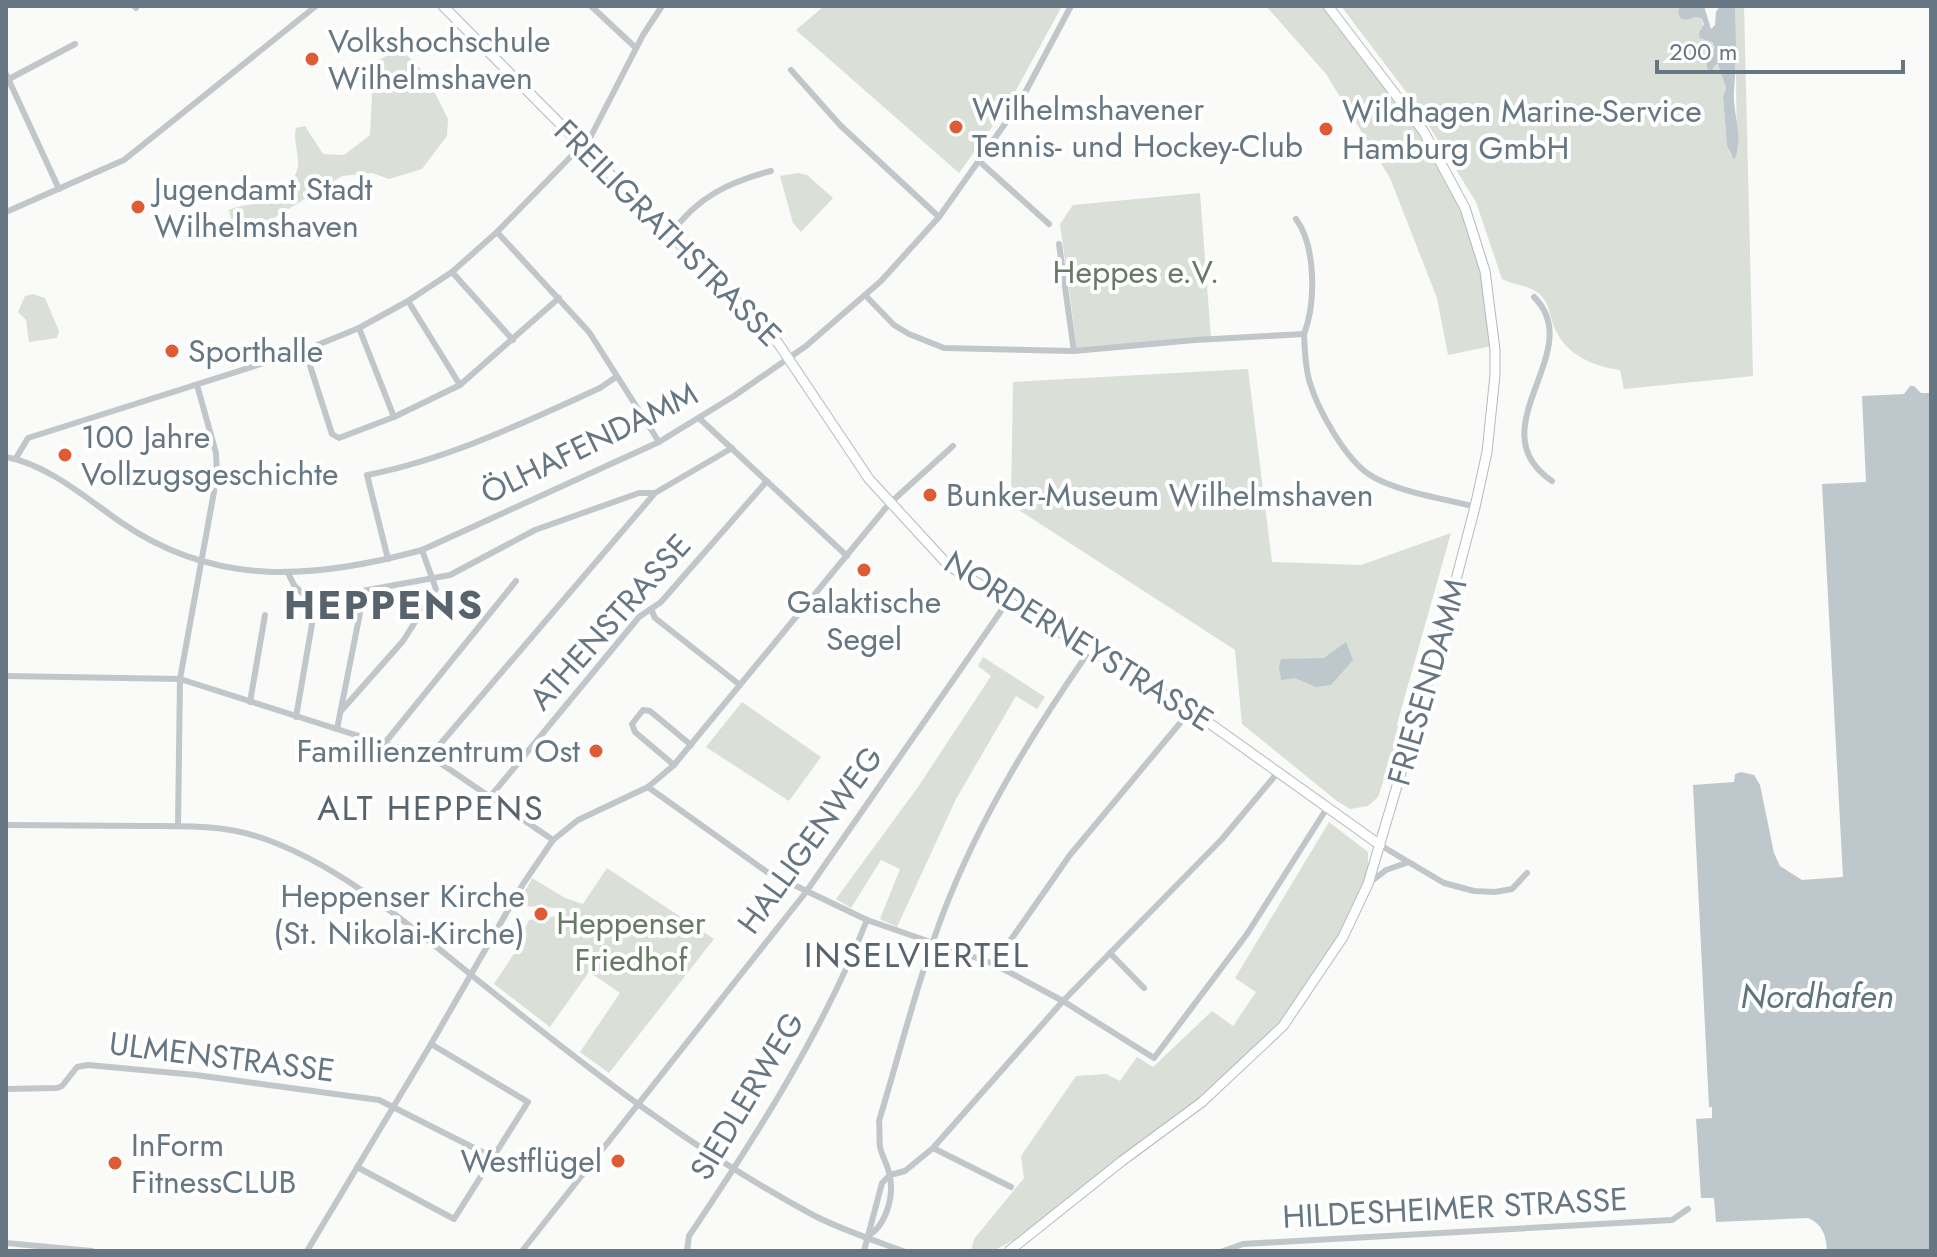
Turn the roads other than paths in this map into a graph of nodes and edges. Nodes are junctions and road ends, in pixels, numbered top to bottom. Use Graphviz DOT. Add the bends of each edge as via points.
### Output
graph roads {
  1 [pos="316,6"];
  2 [pos="443,6"];
  3 [pos="591,6"];
  4 [pos="662,6"];
  5 [pos="1071,6"];
  6 [pos="1328,6"];
  7 [pos="75,44"];
  8 [pos="636,48"];
  9 [pos="791,70"];
  10 [pos="7,77"];
  11 [pos="583,146"];
  12 [pos="979,161"];
  13 [pos="771,171"];
  14 [pos="59,189"];
  15 [pos="6,212"];
  16 [pos="939,217"];
  17 [pos="1296,219"];
  18 [pos="1049,224"];
  19 [pos="497,232"];
  20 [pos="671,234"];
  21 [pos="1059,244"];
  22 [pos="452,272"];
  23 [pos="865,295"];
  24 [pos="1534,297"];
  25 [pos="559,298"];
  26 [pos="408,301"];
  27 [pos="359,328"];
  28 [pos="1304,334"];
  29 [pos="513,340"];
  30 [pos="305,350"];
  31 [pos="1074,351"];
  32 [pos="790,358"];
  33 [pos="616,377"];
  34 [pos="197,385"];
  35 [pos="460,385"];
  36 [pos="394,417"];
  37 [pos="699,418"];
  38 [pos="659,442"];
  39 [pos="953,446"];
  40 [pos="732,448"];
  41 [pos="6,457"];
  42 [pos="16,458"];
  43 [pos="767,481"];
  44 [pos="1552,481"];
  45 [pos="655,493"];
  46 [pos="889,504"];
  47 [pos="1475,507"];
  48 [pos="422,550"];
  49 [pos="847,556"];
  50 [pos="388,559"];
  51 [pos="202,563"];
  52 [pos="288,573"];
  53 [pos="434,578"];
  54 [pos="516,581"];
  55 [pos="1008,601"];
  56 [pos="651,609"];
  57 [pos="360,613"];
  58 [pos="265,615"];
  59 [pos="312,624"];
  60 [pos="1090,650"];
  61 [pos="6,676"];
  62 [pos="180,679"];
  63 [pos="740,685"];
  64 [pos="250,702"];
  65 [pos="1191,710"];
  66 [pos="341,711"];
  67 [pos="296,717"];
  68 [pos="337,729"];
  69 [pos="384,744"];
  70 [pos="691,745"];
  71 [pos="430,756"];
  72 [pos="674,765"];
  73 [pos="1279,771"];
  74 [pos="648,787"];
  75 [pos="490,797"];
  76 [pos="1327,808"];
  77 [pos="6,825"];
  78 [pos="178,826"];
  79 [pos="553,840"];
  80 [pos="1380,845"];
  81 [pos="1407,863"];
  82 [pos="1527,873"];
  83 [pos="1368,884"];
  84 [pos="806,892"];
  85 [pos="867,920"];
  86 [pos="933,944"];
  87 [pos="1110,953"];
  88 [pos="994,964"];
  89 [pos="470,975"];
  90 [pos="1144,988"];
  91 [pos="1063,1001"];
  92 [pos="431,1044"];
  93 [pos="6,1089"];
  94 [pos="639,1106"];
  95 [pos="392,1107"];
  96 [pos="933,1148"];
  97 [pos="494,1158"];
  98 [pos="357,1167"];
  99 [pos="734,1169"];
  100 [pos="890,1175"];
  101 [pos="1011,1187"];
  102 [pos="1688,1209"];
  103 [pos="865,1237"];
  104 [pos="6,1243"];
  105 [pos="65,1249"];
  106 [pos="92,1251"];
  107 [pos="307,1251"];
  108 [pos="522,1251"];
  109 [pos="687,1251"];
  110 [pos="864,1251"];
  111 [pos="903,1251"];
  112 [pos="1009,1251"];
  113 [pos="1223,1251"];
  1 -- 14 [label="street" via="124,160"];
  2 -- 11 [label="main road, FREILIGRATHSTRASSE"];
  3 -- 8 [label="street"];
  4 -- 8 [label="street"];
  5 -- 12 [label="street, ÖLHAFENDAMM" via="1019,104"];
  6 -- 47 [label="main road, FRIESENDAMM" via="1424,132 1465,208 1485,271 1495,375"];
  7 -- 10 [label="street"];
  8 -- 11 [label="street"];
  9 -- 16 [label="street" via="840,125"];
  10 -- 14 [label="street"];
  11 -- 19 [label="street"];
  11 -- 20 [label="main road, FREILIGRATHSTRASSE"];
  12 -- 16 [label="street, ÖLHAFENDAMM"];
  12 -- 18 [label="street"];
  13 -- 20 [label="street" via="737,180 703,198"];
  14 -- 15 [label="street"];
  16 -- 23 [label="street, ÖLHAFENDAMM"];
  17 -- 28 [label="street" via="1307,237 1312,275"];
  19 -- 22 [label="street"];
  19 -- 25 [label="street"];
  20 -- 32 [label="main road, FREILIGRATHSTRASSE"];
  21 -- 31 [label="street"];
  22 -- 26 [label="street"];
  22 -- 29 [label="street"];
  23 -- 31 [label="street" via="894,325 944,348"];
  23 -- 32 [label="street, ÖLHAFENDAMM"];
  24 -- 44 [label="street" via="1545,311 1550,338 1524,433 1535,466"];
  25 -- 29 [label="street"];
  25 -- 33 [label="street" via="589,332"];
  26 -- 27 [label="street"];
  26 -- 35 [label="street"];
  27 -- 30 [label="street"];
  27 -- 36 [label="street"];
  28 -- 31 [label="street"];
  28 -- 47 [label="street" via="1315,397 1358,465 1381,481"];
  29 -- 35 [label="street"];
  30 -- 34 [label="street"];
  30 -- 36 [label="street" via="332,434 339,438"];
  32 -- 37 [label="street, ÖLHAFENDAMM"];
  32 -- 46 [label="main road, NORDERNEYSTRASSE"];
  33 -- 38 [label="street"];
  33 -- 50 [label="street, ÖLHAFENDAMM" via="469,445 411,467 367,475"];
  34 -- 42 [label="street" via="28,438"];
  34 -- 51 [label="street" via="217,475"];
  35 -- 36 [label="street"];
  37 -- 38 [label="street, ÖLHAFENDAMM"];
  37 -- 40 [label="street"];
  38 -- 48 [label="street, ÖLHAFENDAMM"];
  39 -- 46 [label="street"];
  40 -- 43 [label="street"];
  40 -- 45 [label="street"];
  41 -- 42 [label="street, ÖLHAFENDAMM"];
  42 -- 51 [label="street, ÖLHAFENDAMM" via="61,481 154,544"];
  43 -- 49 [label="street"];
  43 -- 56 [label="street, ATHENSTRASSE"];
  45 -- 53 [label="street" via="639,493 535,530 450,575"];
  45 -- 71 [label="street"];
  46 -- 49 [label="street"];
  46 -- 55 [label="main road, NORDERNEYSTRASSE" via="949,566"];
  47 -- 80 [label="main road, FRIESENDAMM"];
  48 -- 50 [label="street, ÖLHAFENDAMM"];
  48 -- 53 [label="street"];
  49 -- 63 [label="street"];
  50 -- 52 [label="street, ÖLHAFENDAMM"];
  51 -- 52 [label="street, ÖLHAFENDAMM"];
  51 -- 62 [label="street"];
  52 -- 53 [label="street" via="302,593 346,594"];
  53 -- 66 [label="street" via="436,589 403,641"];
  54 -- 69 [label="street"];
  55 -- 60 [label="main road, NORDERNEYSTRASSE"];
  55 -- 84 [label="street, HALLIGENWEG"];
  56 -- 63 [label="street" via="655,618"];
  56 -- 75 [label="street, ATHENSTRASSE"];
  57 -- 66 [label="street"];
  58 -- 64 [label="street"];
  59 -- 67 [label="street"];
  60 -- 65 [label="main road, NORDERNEYSTRASSE"];
  60 -- 86 [label="street" via="1011,772 962,870"];
  61 -- 62 [label="street"];
  62 -- 64 [label="street"];
  62 -- 78 [label="street"];
  63 -- 70 [label="street"];
  64 -- 67 [label="street"];
  65 -- 73 [label="main road, NORDERNEYSTRASSE"];
  65 -- 88 [label="street" via="1070,855"];
  66 -- 68 [label="street"];
  67 -- 68 [label="street"];
  68 -- 69 [label="street"];
  69 -- 71 [label="street"];
  70 -- 72 [label="street"];
  70 -- 72 [label="street" via="643,710 632,724 635,732"];
  71 -- 75 [label="street"];
  72 -- 74 [label="street"];
  73 -- 76 [label="main road, NORDERNEYSTRASSE"];
  73 -- 87 [label="street" via="1222,839"];
  74 -- 79 [label="street" via="578,820"];
  74 -- 84 [label="street" via="767,872"];
  75 -- 79 [label="street"];
  76 -- 80 [label="main road, NORDERNEYSTRASSE"];
  76 -- 91 [label="street" via="1247,934 1154,1058"];
  77 -- 78 [label="street"];
  78 -- 89 [label="street" via="260,837 327,867"];
  79 -- 89 [label="street"];
  80 -- 81 [label="street"];
  80 -- 83 [label="main road, FRIESENDAMM"];
  81 -- 82 [label="street" via="1444,883 1484,892 1512,889"];
  81 -- 83 [label="street"];
  83 -- 112 [label="main road, FRIESENDAMM" via="1343,937 1283,1026 1202,1102"];
  84 -- 85 [label="street"];
  84 -- 94 [label="street, HALLIGENWEG"];
  85 -- 86 [label="street"];
  85 -- 99 [label="street, SIEDLERWEG" via="801,1061"];
  86 -- 88 [label="street"];
  86 -- 100 [label="street" via="879,1121 880,1149"];
  87 -- 90 [label="street"];
  87 -- 91 [label="street"];
  88 -- 91 [label="street"];
  89 -- 92 [label="street"];
  89 -- 94 [label="street"];
  91 -- 96 [label="street"];
  92 -- 95 [label="street"];
  92 -- 97 [label="street" via="528,1102"];
  93 -- 95 [label="street, ULMENSTRASSE" via="57,1088 77,1067 88,1065 379,1100"];
  94 -- 99 [label="street"];
  94 -- 108 [label="street, HALLIGENWEG"];
  95 -- 97 [label="street, ULMENSTRASSE"];
  95 -- 98 [label="street"];
  96 -- 100 [label="street" via="905,1171"];
  96 -- 101 [label="street"];
  97 -- 98 [label="street" via="454,1219"];
  98 -- 107 [label="street"];
  99 -- 103 [label="street" via="815,1216"];
  99 -- 109 [label="street, SIEDLERWEG" via="689,1236"];
  100 -- 103 [label="street" via="882,1183"];
  100 -- 103 [label="street" via="881,1225"];
  102 -- 113 [label="street, HILDESHEIMER STRASSE" via="1672,1220 1243,1244"];
  103 -- 110 [label="street"];
  103 -- 111 [label="street"];
  104 -- 105 [label="street"];
  105 -- 106 [label="street"];
}
